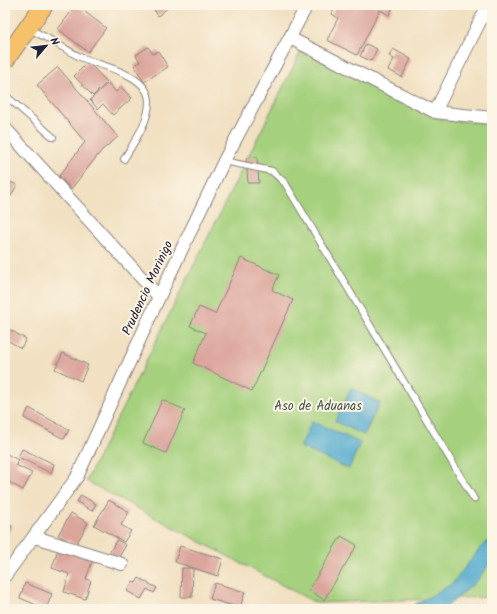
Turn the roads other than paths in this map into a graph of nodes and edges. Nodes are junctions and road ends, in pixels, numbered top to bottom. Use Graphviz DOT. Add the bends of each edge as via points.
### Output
graph roads {
  1 [pos="44,5"];
  2 [pos="307,5"];
  3 [pos="488,5"];
  4 [pos="28,28"];
  5 [pos="290,38"];
  6 [pos="5,60"];
  7 [pos="5,95"];
  8 [pos="435,112"];
  9 [pos="492,118"];
  10 [pos="5,128"];
  11 [pos="53,137"];
  12 [pos="124,160"];
  13 [pos="224,161"];
  14 [pos="159,297"];
  15 [pos="474,500"];
  16 [pos="35,537"];
  17 [pos="122,564"];
  18 [pos="5,576"];
  1 -- 4 [label="main road"];
  2 -- 5 [label="street, Prudencio Morinigo"];
  3 -- 8 [label="street"];
  4 -- 6 [label="main road"];
  4 -- 12 [label="lane" via="81,57 123,72 145,89 149,100 147,112"];
  5 -- 8 [label="street"];
  5 -- 13 [label="street, Prudencio Morinigo"];
  7 -- 11 [label="lane"];
  8 -- 9 [label="street"];
  10 -- 14 [label="street"];
  13 -- 14 [label="street, Prudencio Morinigo"];
  13 -- 15 [label="lane" via="272,171 285,183"];
  14 -- 16 [label="street, Prudencio Morinigo" via="77,477"];
  16 -- 17 [label="street"];
  16 -- 18 [label="street, Prudencio Morinigo"];
}
